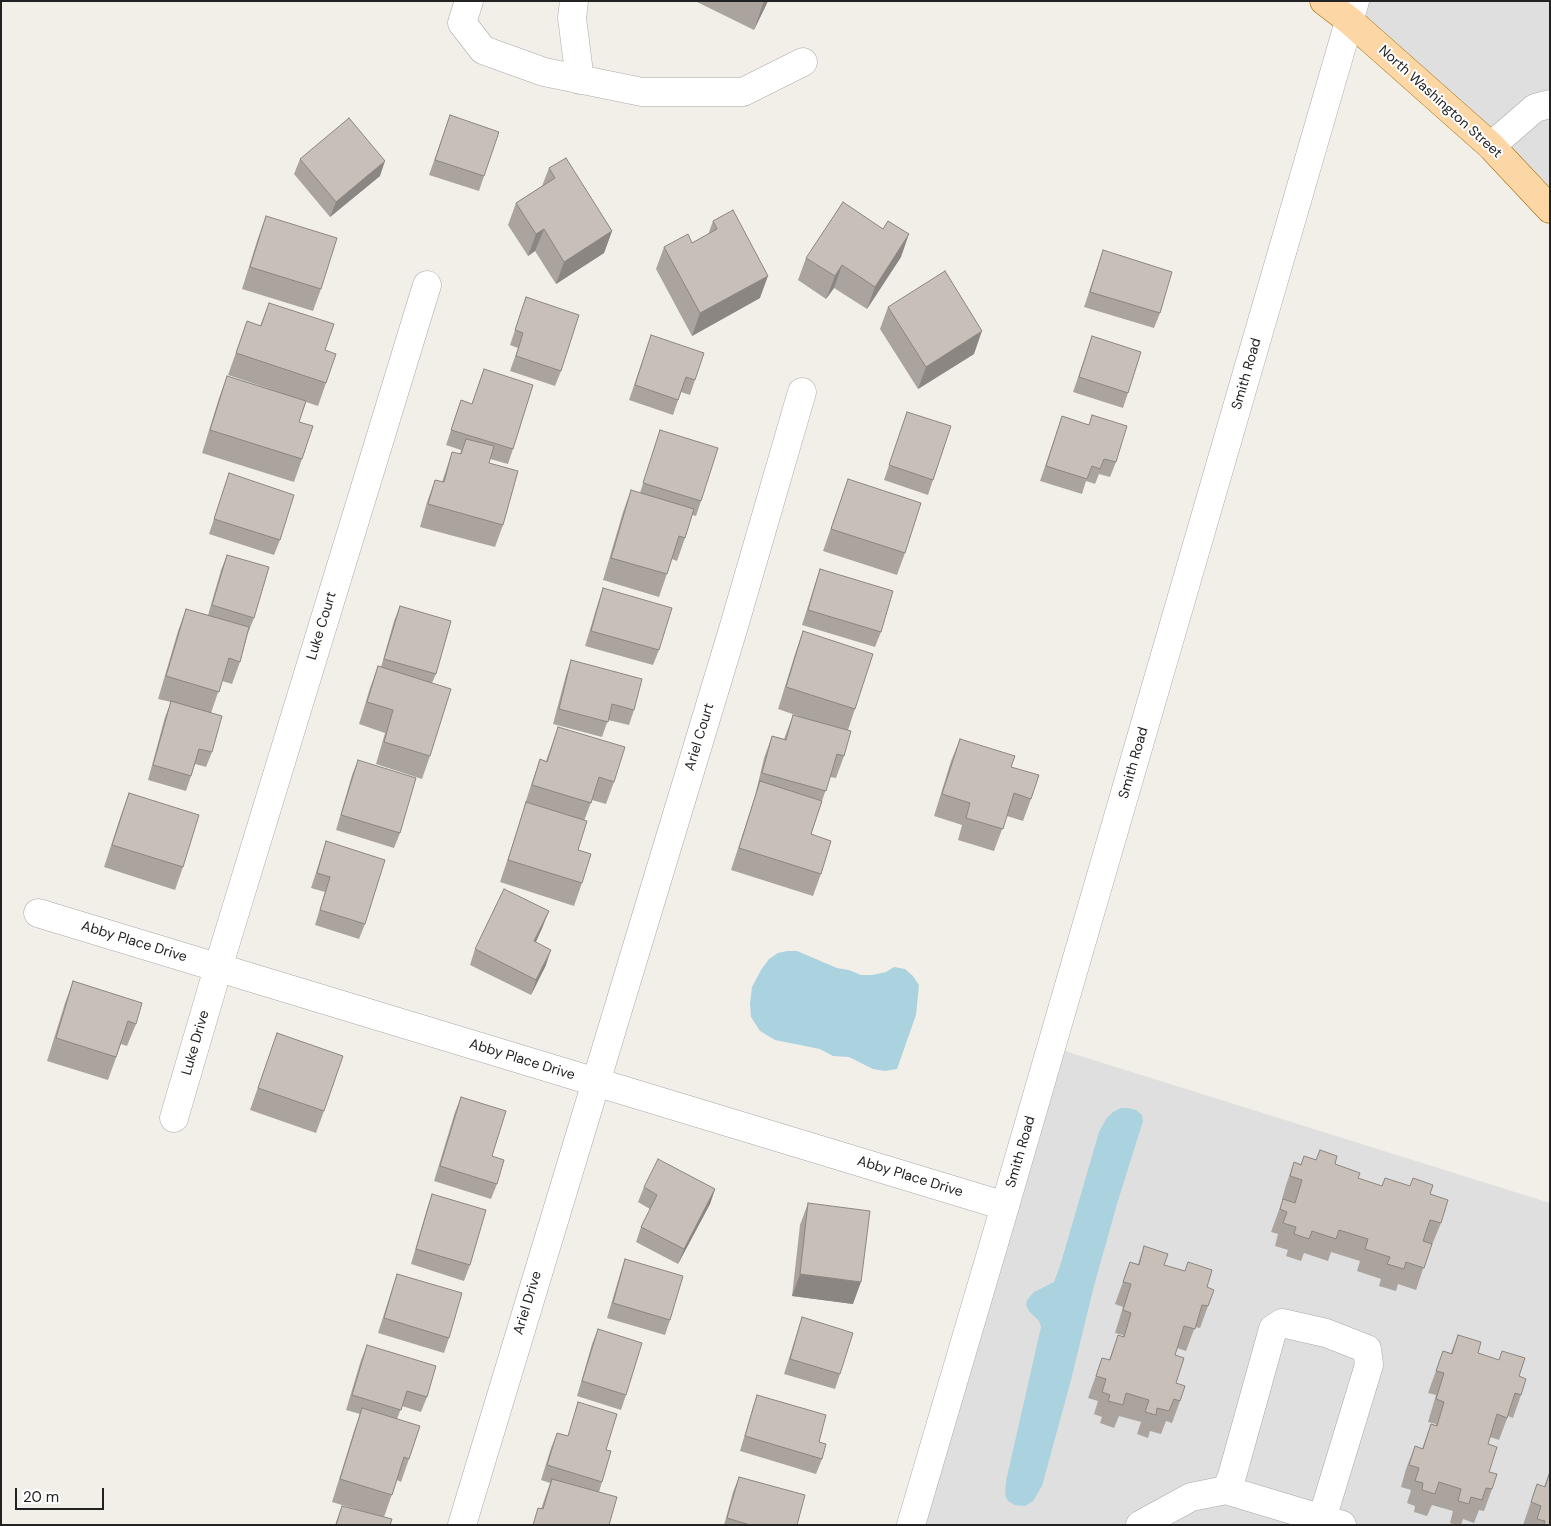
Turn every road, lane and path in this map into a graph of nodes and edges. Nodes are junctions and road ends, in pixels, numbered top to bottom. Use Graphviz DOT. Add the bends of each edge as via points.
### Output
graph roads {
  1 [pos="469,1"];
  2 [pos="574,1"];
  3 [pos="1324,1"];
  4 [pos="1353,11"];
  5 [pos="803,62"];
  6 [pos="580,80"];
  7 [pos="1550,104"];
  8 [pos="1491,146"];
  9 [pos="1550,209"];
  10 [pos="426,285"];
  11 [pos="802,392"];
  12 [pos="38,913"];
  13 [pos="218,968"];
  14 [pos="595,1082"];
  15 [pos="174,1118"];
  16 [pos="1006,1206"];
  17 [pos="1226,1490"];
  18 [pos="1332,1522"];
  19 [pos="462,1525"];
  20 [pos="911,1525"];
  21 [pos="1140,1525"];
  1 -- 6 [label="street" via="462,23 483,50 544,72"];
  2 -- 6 [label="street" via="572,18"];
  3 -- 4 [label="main road, North Washington Street"];
  4 -- 8 [label="main road, North Washington Street"];
  4 -- 16 [label="street, Smith Road"];
  5 -- 6 [label="street" via="743,92 642,92"];
  7 -- 8 [label="street" via="1535,108"];
  8 -- 9 [label="main road, North Washington Street"];
  10 -- 13 [label="street, Luke Court"];
  11 -- 14 [label="street, Ariel Court"];
  12 -- 13 [label="street, Abby Place Drive"];
  13 -- 14 [label="street, Abby Place Drive"];
  13 -- 15 [label="street, Luke Drive"];
  14 -- 16 [label="street, Abby Place Drive"];
  14 -- 19 [label="street, Ariel Drive"];
  16 -- 20 [label="street, Smith Road"];
  17 -- 18 [label="street"];
  17 -- 18 [label="street" via="1273,1329 1282,1323 1326,1333 1367,1349 1369,1365"];
  17 -- 21 [label="street" via="1192,1497"];
}
